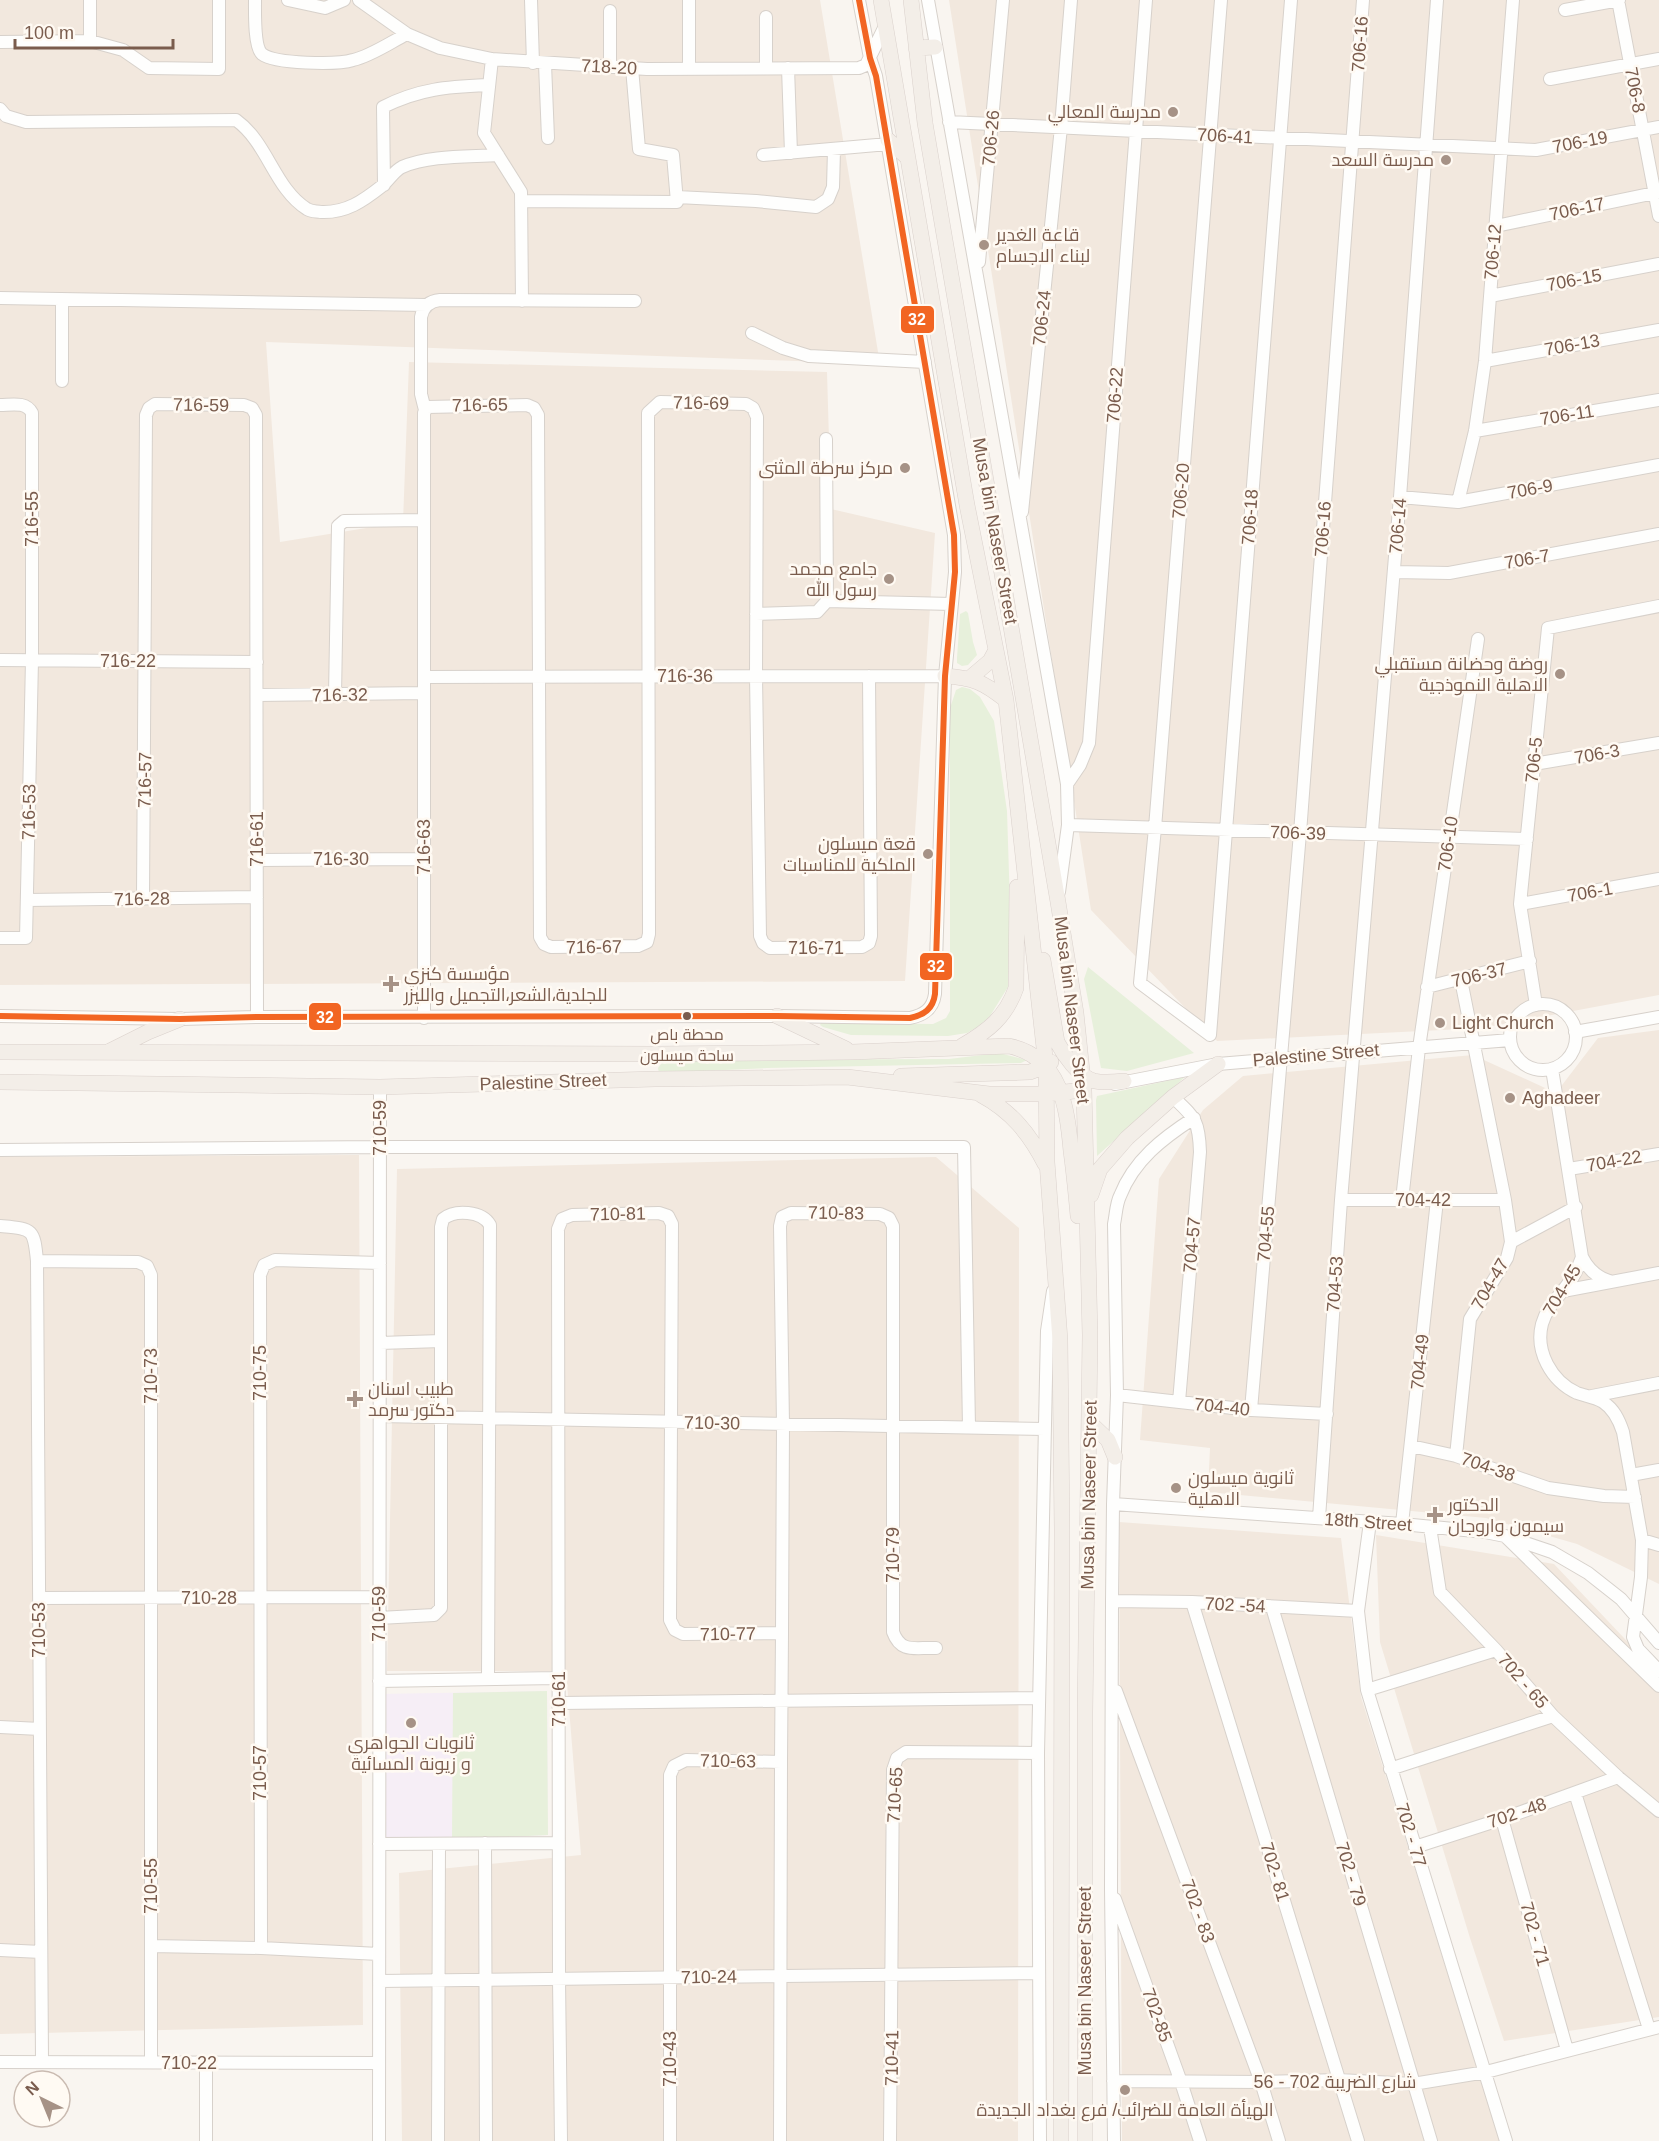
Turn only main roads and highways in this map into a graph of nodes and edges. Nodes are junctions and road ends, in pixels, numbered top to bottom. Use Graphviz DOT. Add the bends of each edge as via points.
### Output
graph roads {
  1 [pos="881,0"];
  2 [pos="911,0"];
  3 [pos="936,47"];
  4 [pos="916,48"];
  5 [pos="888,142"];
  6 [pos="908,158"];
  7 [pos="996,650"];
  8 [pos="945,676"];
  9 [pos="970,678"];
  10 [pos="1006,700"];
  11 [pos="1018,821"];
  12 [pos="1076,1013"];
  13 [pos="777,1016"];
  14 [pos="180,1018"];
  15 [pos="956,1049"];
  16 [pos="0,1052"];
  17 [pos="852,1052"];
  18 [pos="107,1053"];
  19 [pos="654,1054"];
  20 [pos="1063,1054"];
  21 [pos="1218,1064"];
  22 [pos="1046,1066"];
  23 [pos="1082,1074"];
  24 [pos="847,1077"];
  25 [pos="655,1079"];
  26 [pos="1124,1081"];
  27 [pos="0,1082"];
  28 [pos="1084,1090"];
  29 [pos="976,1092"];
  30 [pos="1054,1093"];
  31 [pos="1048,1168"];
  32 [pos="1087,1209"];
  33 [pos="1090,1335"];
  34 [pos="1089,1422"];
  35 [pos="1115,1457"];
  36 [pos="1061,2141"];
  37 [pos="1085,2141"];
  1 -- 6 [label="main road, Musa bin Naseer Street"];
  2 -- 4 [label="main road, Musa bin Naseer Street"];
  3 -- 4 [label="main road"];
  4 -- 12 [label="main road, Musa bin Naseer Street" via="925,123"];
  5 -- 6 [label="main road"];
  6 -- 7 [label="main road, Musa bin Naseer Street" via="967,505"];
  7 -- 9 [label="main road" via="990,661"];
  7 -- 10 [label="main road, Musa bin Naseer Street"];
  8 -- 9 [label="main road"];
  9 -- 10 [label="main road"];
  10 -- 11 [label="main road, Musa bin Naseer Street"];
  11 -- 15 [label="main road" via="1016,988 993,1026"];
  11 -- 20 [label="main road"];
  11 -- 22 [label="main road, Musa bin Naseer Street"];
  12 -- 20 [label="main road"];
  12 -- 23 [label="main road, Musa bin Naseer Street"];
  13 -- 17 [label="main road"];
  14 -- 18 [label="main road"];
  15 -- 17 [label="main road, Palestine Street"];
  15 -- 22 [label="main road, Palestine Street" via="1022,1048"];
  16 -- 18 [label="main road, Palestine Street"];
  17 -- 19 [label="main road, Palestine Street"];
  18 -- 19 [label="main road, Palestine Street"];
  19 -- 25 [label="main road"];
  20 -- 22 [label="main road"];
  20 -- 23 [label="main road"];
  21 -- 32 [label="main road" via="1147,1119 1111,1155 1100,1169"];
  22 -- 24 [label="main road" via="1030,1072"];
  22 -- 30 [label="main road, Musa bin Naseer Street"];
  23 -- 26 [label="main road" via="1094,1081"];
  23 -- 28 [label="main road, Musa bin Naseer Street"];
  24 -- 25 [label="main road, Palestine Street"];
  24 -- 29 [label="main road, Palestine Street"];
  25 -- 27 [label="main road, Palestine Street" via="380,1087"];
  28 -- 30 [label="main road, Palestine Street"];
  28 -- 32 [label="main road, Musa bin Naseer Street"];
  29 -- 30 [label="main road, Palestine Street"];
  29 -- 31 [label="main road" via="1012,1116 1034,1142"];
  30 -- 31 [label="main road, Musa bin Naseer Street"];
  30 -- 33 [label="main road" via="1068,1112"];
  31 -- 36 [label="main road, Musa bin Naseer Street" via="1060,1340"];
  32 -- 33 [label="main road, Musa bin Naseer Street"];
  33 -- 34 [label="main road, Musa bin Naseer Street"];
  34 -- 35 [label="main road" via="1108,1440"];
  34 -- 37 [label="main road, Musa bin Naseer Street"];
}
